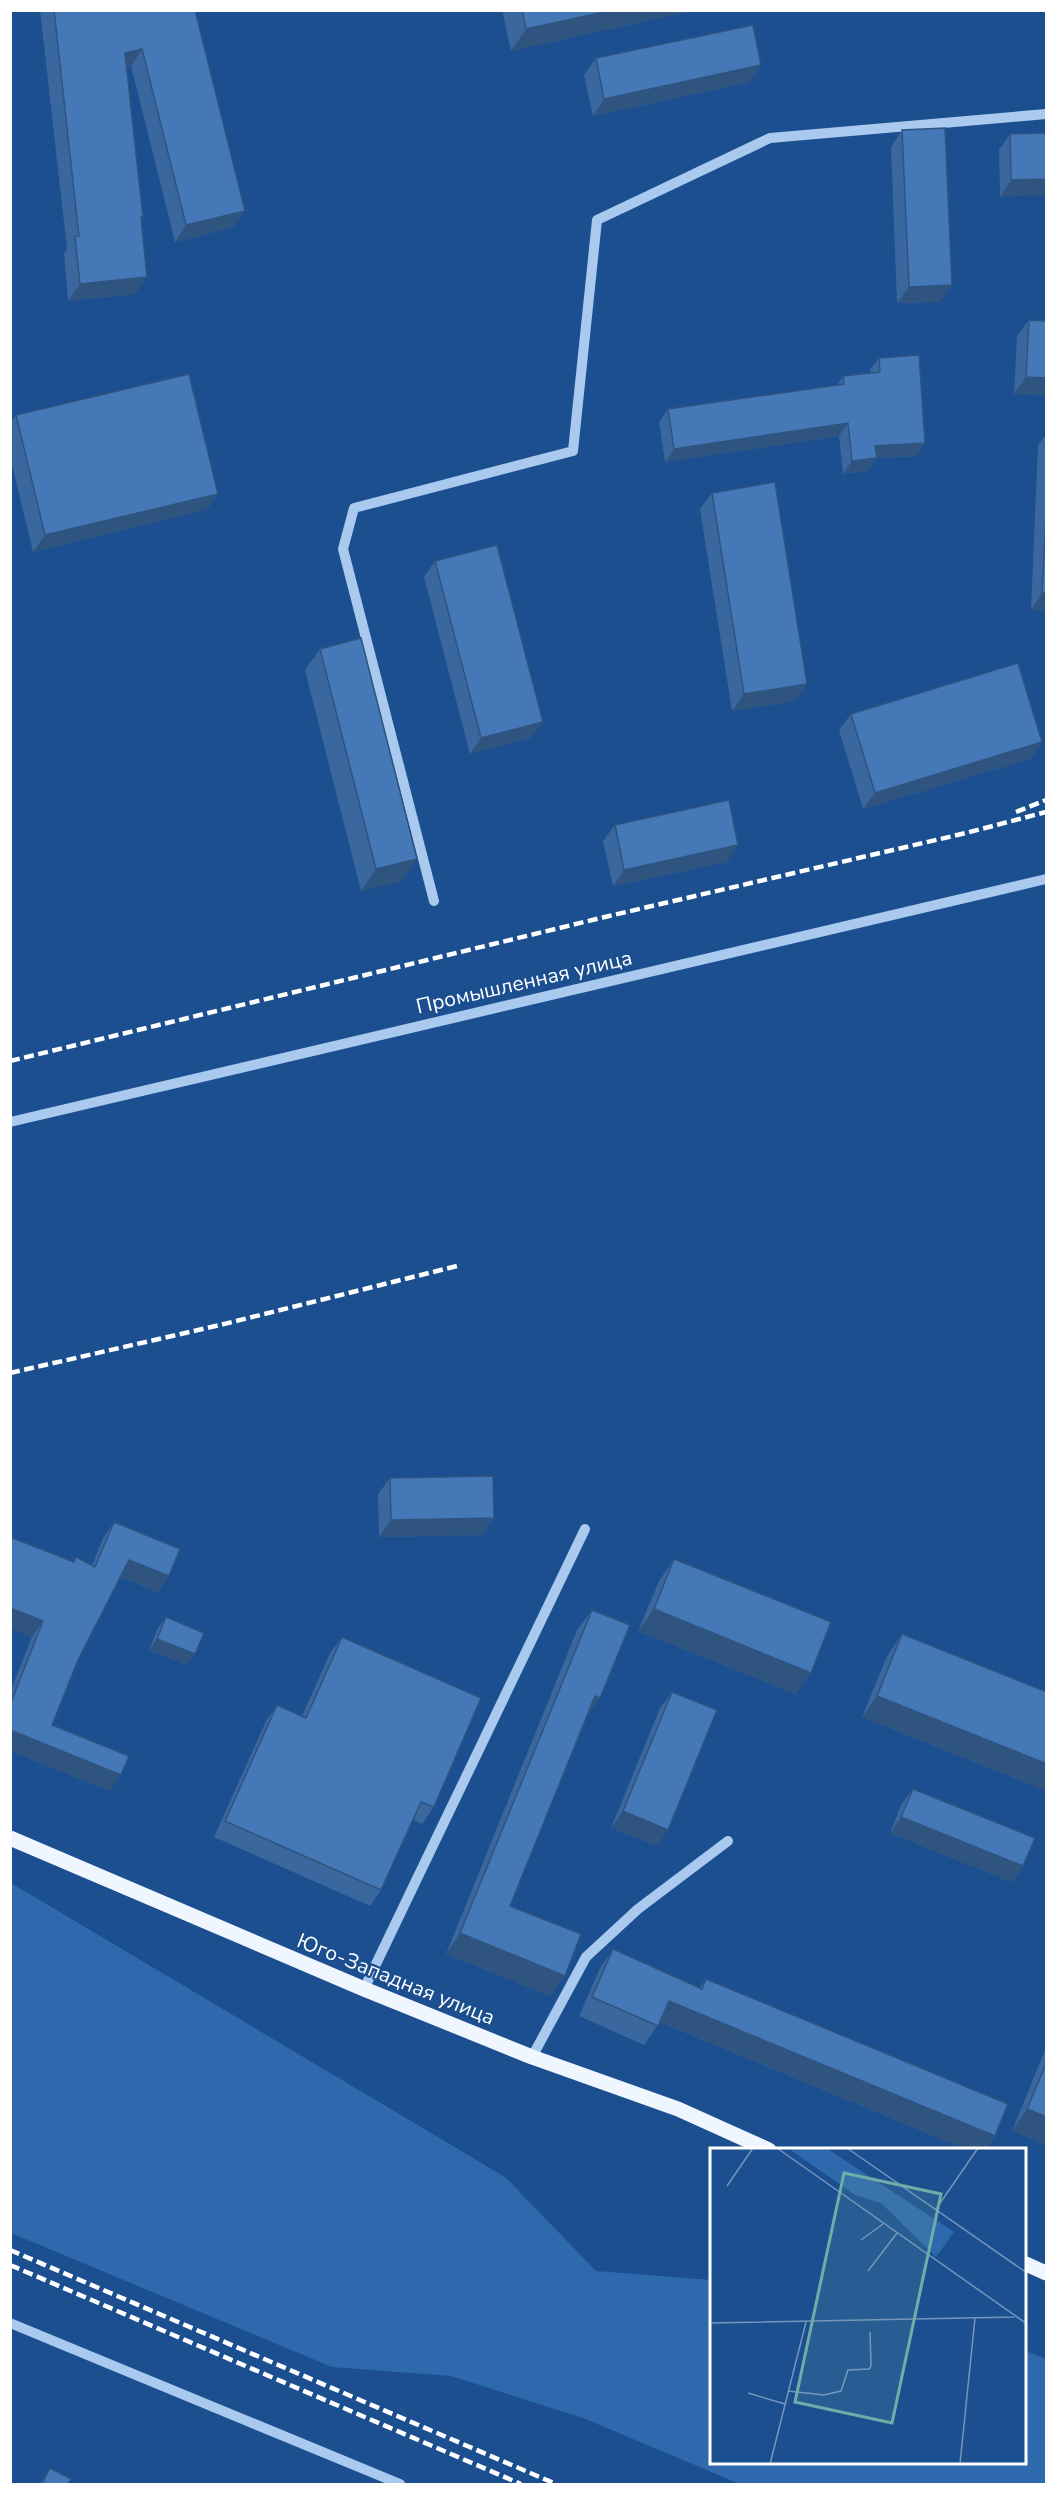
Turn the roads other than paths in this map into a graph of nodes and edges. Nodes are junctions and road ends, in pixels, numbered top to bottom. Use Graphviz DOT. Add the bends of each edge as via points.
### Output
graph roads {
  1 [pos="1047,114"];
  2 [pos="1047,879"];
  3 [pos="434,901"];
  4 [pos="10,1122"];
  5 [pos="585,1529"];
  6 [pos="10,1838"];
  7 [pos="728,1841"];
  8 [pos="364,1989"];
  9 [pos="532,2057"];
  10 [pos="765,2148"];
  11 [pos="1027,2264"];
  12 [pos="1047,2273"];
  13 [pos="10,2323"];
  14 [pos="400,2484"];
  1 -- 3 [label="street" via="770,138 597,220 573,451 354,508 343,549"];
  2 -- 4 [label="street, Промышленная улица"];
  5 -- 8 [label="street"];
  6 -- 8 [label="main road, Юго-Западная улица"];
  7 -- 9 [label="street" via="638,1909 591,1953"];
  8 -- 9 [label="main road, Юго-Западная улица"];
  9 -- 10 [label="main road, Юго-Западная улица" via="678,2109"];
  11 -- 12 [label="main road"];
  13 -- 14 [label="street"];
}
